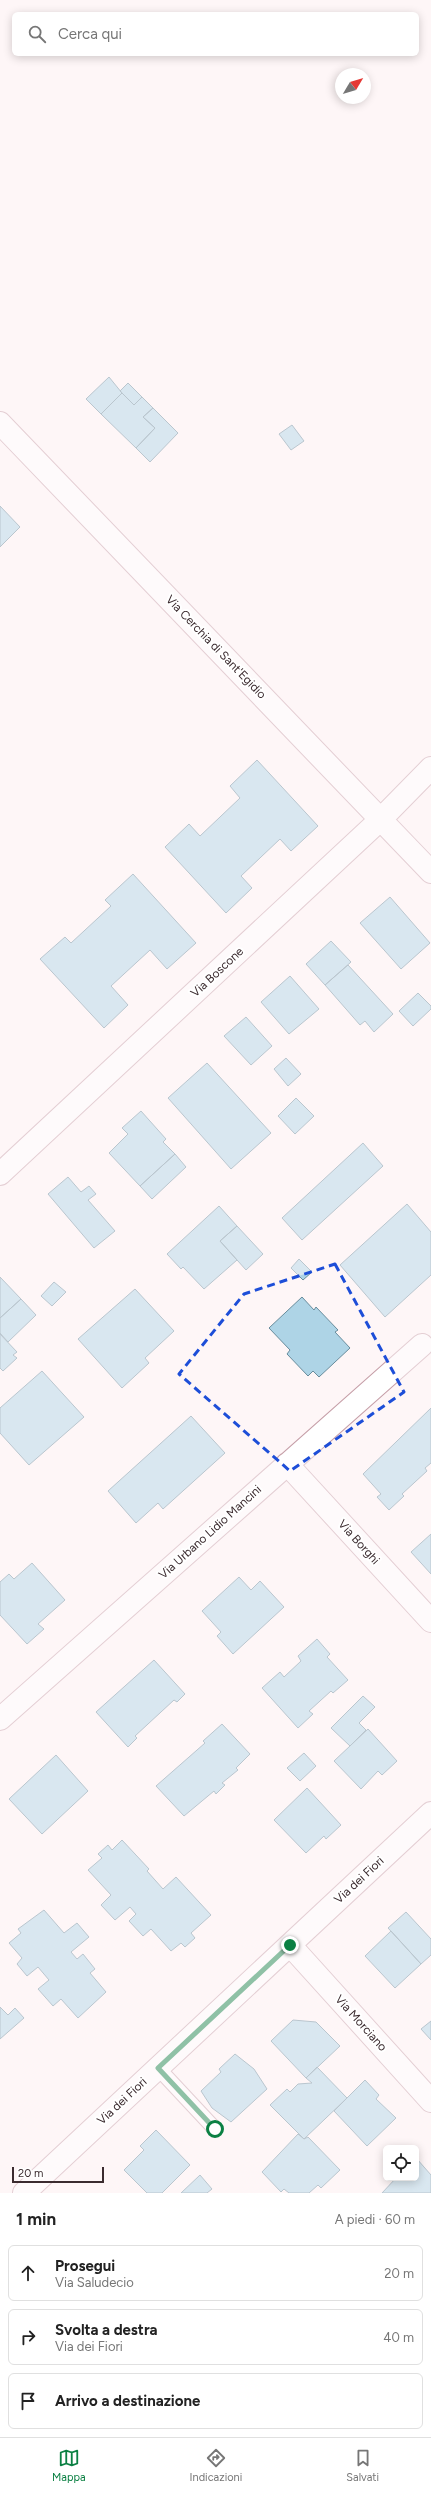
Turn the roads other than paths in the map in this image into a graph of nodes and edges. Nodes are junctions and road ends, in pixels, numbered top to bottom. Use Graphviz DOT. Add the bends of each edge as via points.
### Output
graph roads {
  1 [pos="0,422"];
  2 [pos="431,768"];
  3 [pos="381,819"];
  4 [pos="431,872"];
  5 [pos="0,1174"];
  6 [pos="422,1345"];
  7 [pos="287,1464"];
  8 [pos="431,1621"];
  9 [pos="0,1719"];
  10 [pos="431,1813"];
  11 [pos="290,1945"];
  12 [pos="158,2068"];
  13 [pos="431,2101"];
  14 [pos="215,2129"];
  15 [pos="24,2193"];
  1 -- 3 [label="street, Via Cerchia di Sant'Egidio"];
  2 -- 3 [label="street, Via Boscone"];
  3 -- 4 [label="street, Via Cerchia di Sant'Egidio"];
  3 -- 5 [label="street, Via Boscone"];
  6 -- 7 [label="street, Via Urbano Lidio Mancini"];
  7 -- 8 [label="street, Via Borghi"];
  7 -- 9 [label="street, Via Urbano Lidio Mancini"];
  10 -- 11 [label="street, Via dei Fiori"];
  11 -- 12 [label="street, Via dei Fiori"];
  11 -- 13 [label="street, Via Morciano"];
  12 -- 14 [label="lane"];
  12 -- 15 [label="street, Via dei Fiori"];
}
